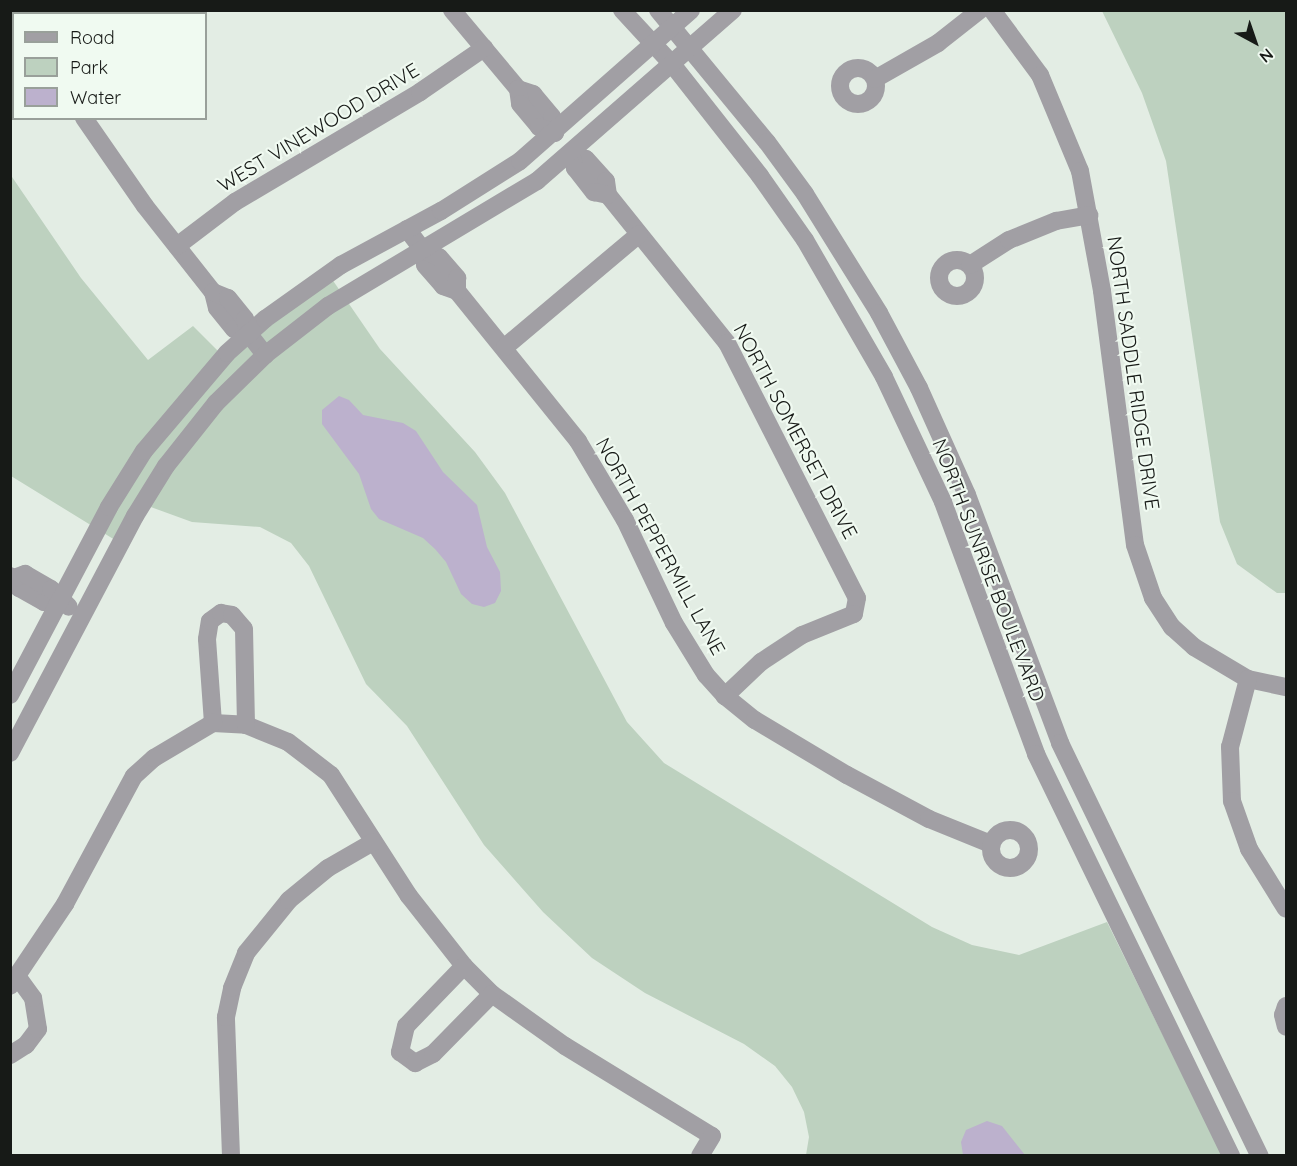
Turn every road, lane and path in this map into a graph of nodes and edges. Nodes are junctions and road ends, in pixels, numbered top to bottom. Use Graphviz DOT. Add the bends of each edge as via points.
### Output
graph roads {
  1 [pos="452,10"];
  2 [pos="622,10"];
  3 [pos="658,10"];
  4 [pos="691,10"];
  5 [pos="733,10"];
  6 [pos="980,10"];
  7 [pos="992,10"];
  8 [pos="663,36"];
  9 [pos="484,48"];
  10 [pos="681,56"];
  11 [pos="875,80"];
  12 [pos="85,120"];
  13 [pos="555,133"];
  14 [pos="571,153"];
  15 [pos="1089,215"];
  16 [pos="407,229"];
  17 [pos="639,234"];
  18 [pos="177,246"];
  19 [pos="423,250"];
  20 [pos="970,265"];
  21 [pos="248,333"];
  22 [pos="505,348"];
  23 [pos="266,355"];
  24 [pos="12,577"];
  25 [pos="59,602"];
  26 [pos="83,615"];
  27 [pos="1248,679"];
  28 [pos="1287,687"];
  29 [pos="10,695"];
  30 [pos="725,696"];
  31 [pos="213,723"];
  32 [pos="246,725"];
  33 [pos="10,753"];
  34 [pos="373,842"];
  35 [pos="991,844"];
  36 [pos="1287,909"];
  37 [pos="464,966"];
  38 [pos="14,981"];
  39 [pos="492,994"];
  40 [pos="1287,1006"];
  41 [pos="1287,1028"];
  42 [pos="10,1054"];
  43 [pos="231,1155"];
  44 [pos="700,1155"];
  45 [pos="1231,1155"];
  46 [pos="1260,1155"];
  1 -- 9 [label="street"];
  2 -- 8 [label="street, NORTH SUNRISE BOULEVARD"];
  3 -- 8 [label="street, NORTH SUNRISE BOULEVARD"];
  4 -- 8 [label="street"];
  5 -- 10 [label="street"];
  6 -- 11 [label="street" via="938,43"];
  7 -- 15 [label="street, NORTH SADDLE RIDGE DRIVE" via="1040,75 1062,120 1080,171"];
  8 -- 10 [label="street, NORTH SUNRISE BOULEVARD"];
  8 -- 10 [label="street, NORTH SUNRISE BOULEVARD"];
  8 -- 13 [label="street"];
  9 -- 13 [label="street" via="518,89 520,104 539,127"];
  9 -- 18 [label="street, WEST VINEWOOD DRIVE" via="420,92 235,202"];
  10 -- 14 [label="street"];
  10 -- 45 [label="street, NORTH SUNRISE BOULEVARD" via="727,131 796,227 884,377 943,502 1036,753"];
  10 -- 46 [label="street, NORTH SUNRISE BOULEVARD" via="767,142 822,219 919,388 967,495 1060,743"];
  12 -- 18 [label="street"];
  13 -- 16 [label="street" via="494,178"];
  14 -- 17 [label="street, NORTH SOMERSET DRIVE" via="586,159 606,181 608,195"];
  14 -- 19 [label="street" via="504,203"];
  15 -- 20 [label="street" via="1056,221 1009,240"];
  15 -- 27 [label="street, NORTH SADDLE RIDGE DRIVE" via="1135,545 1149,587 1172,627 1194,647"];
  16 -- 19 [label="street, NORTH PEPPERMILL LANE"];
  16 -- 21 [label="street" via="341,265"];
  17 -- 22 [label="street"];
  17 -- 30 [label="street, NORTH SOMERSET DRIVE" via="727,343 857,598 854,614 802,635 761,662"];
  18 -- 21 [label="street" via="213,292 216,308 234,329"];
  19 -- 22 [label="street, NORTH PEPPERMILL LANE" via="439,257 457,278 457,291"];
  19 -- 23 [label="street" via="354,288"];
  21 -- 23 [label="street"];
  21 -- 25 [label="street" via="190,393 144,451"];
  22 -- 30 [label="street, NORTH PEPPERMILL LANE" via="578,441 625,520 674,623 706,675"];
  23 -- 26 [label="street" via="216,404 166,466"];
  24 -- 25 [label="street" via="19,588 44,602"];
  25 -- 26 [label="street"];
  25 -- 29 [label="street"];
  26 -- 33 [label="street"];
  27 -- 28 [label="street, NORTH SADDLE RIDGE DRIVE"];
  27 -- 36 [label="street" via="1230,747 1232,801 1249,849"];
  30 -- 35 [label="street, NORTH PEPPERMILL LANE" via="754,720 847,775 929,819"];
  31 -- 32 [label="street"];
  31 -- 32 [label="street" via="207,639 210,621 221,613 232,615 244,629"];
  31 -- 38 [label="street" via="161,753 134,776 65,904"];
  32 -- 34 [label="street" via="288,742 331,775"];
  34 -- 37 [label="street"];
  34 -- 43 [label="street" via="328,868 289,900 246,953 226,1017"];
  37 -- 39 [label="street"];
  37 -- 39 [label="street" via="406,1026 400,1052 415,1063 433,1054"];
  38 -- 42 [label="street" via="33,998 38,1029 26,1045"];
  39 -- 44 [label="street" via="565,1046 712,1136"];
  40 -- 41 [label="street" via="1283,1015"];
}
